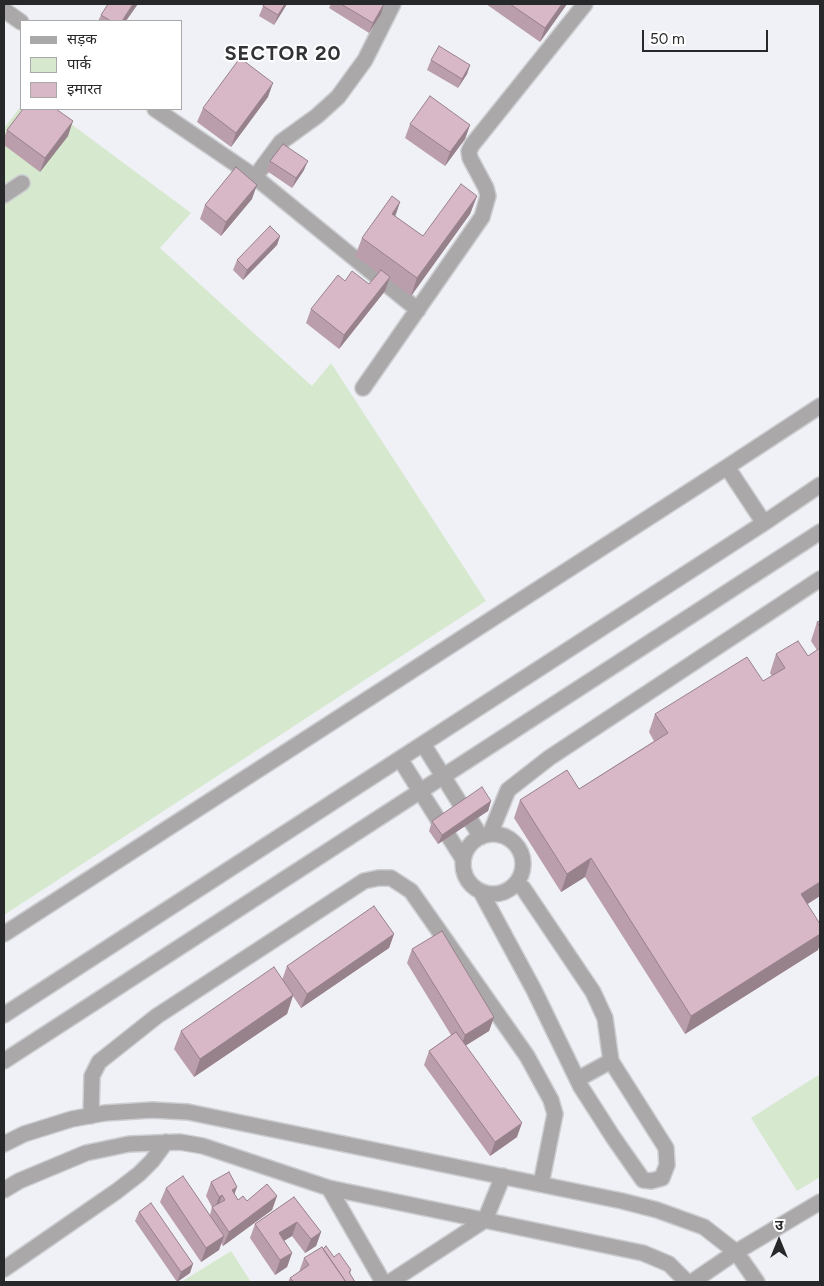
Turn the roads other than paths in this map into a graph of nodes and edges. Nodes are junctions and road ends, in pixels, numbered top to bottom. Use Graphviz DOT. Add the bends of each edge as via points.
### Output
graph roads {
  1 [pos="393,4"];
  2 [pos="585,4"];
  3 [pos="4,10"];
  4 [pos="20,21"];
  5 [pos="156,110"];
  6 [pos="255,177"];
  7 [pos="22,183"];
  8 [pos="4,195"];
  9 [pos="418,310"];
  10 [pos="363,388"];
  11 [pos="820,406"];
  12 [pos="727,467"];
  13 [pos="820,485"];
  14 [pos="764,524"];
  15 [pos="820,532"];
  16 [pos="820,579"];
  17 [pos="423,744"];
  18 [pos="400,759"];
  19 [pos="442,777"];
  20 [pos="421,791"];
  21 [pos="486,836"];
  22 [pos="463,859"];
  23 [pos="516,883"];
  24 [pos="480,892"];
  25 [pos="4,934"];
  26 [pos="4,1016"];
  27 [pos="4,1061"];
  28 [pos="611,1061"];
  29 [pos="578,1079"];
  30 [pos="91,1116"];
  31 [pos="166,1142"];
  32 [pos="4,1144"];
  33 [pos="503,1176"];
  34 [pos="541,1184"];
  35 [pos="329,1188"];
  36 [pos="4,1190"];
  37 [pos="820,1202"];
  38 [pos="485,1220"];
  39 [pos="736,1252"];
  40 [pos="4,1269"];
  41 [pos="383,1282"];
  42 [pos="390,1282"];
  43 [pos="687,1282"];
  44 [pos="692,1282"];
  45 [pos="757,1282"];
  1 -- 6 [label="street" via="365,60 338,96 281,142"];
  2 -- 9 [label="street" via="472,145 470,158 486,188 487,203 482,216"];
  3 -- 4 [label="street"];
  5 -- 6 [label="street"];
  6 -- 9 [label="street"];
  7 -- 8 [label="street"];
  9 -- 10 [label="street"];
  11 -- 12 [label="street"];
  12 -- 14 [label="street"];
  12 -- 25 [label="street"];
  13 -- 14 [label="street"];
  14 -- 17 [label="street"];
  15 -- 19 [label="street"];
  16 -- 21 [label="street" via="549,758 508,790"];
  17 -- 18 [label="street"];
  17 -- 19 [label="street"];
  18 -- 20 [label="street"];
  18 -- 26 [label="street"];
  19 -- 20 [label="street"];
  19 -- 21 [label="street"];
  20 -- 22 [label="street"];
  20 -- 27 [label="street"];
  21 -- 22 [label="street" via="472,842"];
  21 -- 23 [label="street" via="500,835 517,846 523,865"];
  22 -- 24 [label="street" via="466,879"];
  23 -- 24 [label="street" via="500,894"];
  23 -- 28 [label="street" via="523,888 593,992 605,1018"];
  24 -- 29 [label="street"];
  28 -- 29 [label="street"];
  28 -- 29 [label="street" via="666,1148 667,1166 662,1178 642,1180"];
  30 -- 32 [label="street" via="24,1134"];
  30 -- 33 [label="street" via="152,1110 188,1112"];
  30 -- 34 [label="street" via="92,1076 106,1056 157,1016 364,881 391,878 412,891 527,1056 551,1100 555,1114"];
  31 -- 35 [label="street" via="203,1146"];
  31 -- 36 [label="street" via="129,1144 86,1153"];
  31 -- 40 [label="street" via="139,1174"];
  33 -- 34 [label="street"];
  33 -- 38 [label="street"];
  34 -- 39 [label="street" via="622,1200 704,1227"];
  35 -- 38 [label="street"];
  35 -- 41 [label="street"];
  37 -- 39 [label="street"];
  38 -- 42 [label="street"];
  38 -- 43 [label="street" via="642,1253 669,1264"];
  39 -- 44 [label="street"];
  39 -- 45 [label="street"];
}
